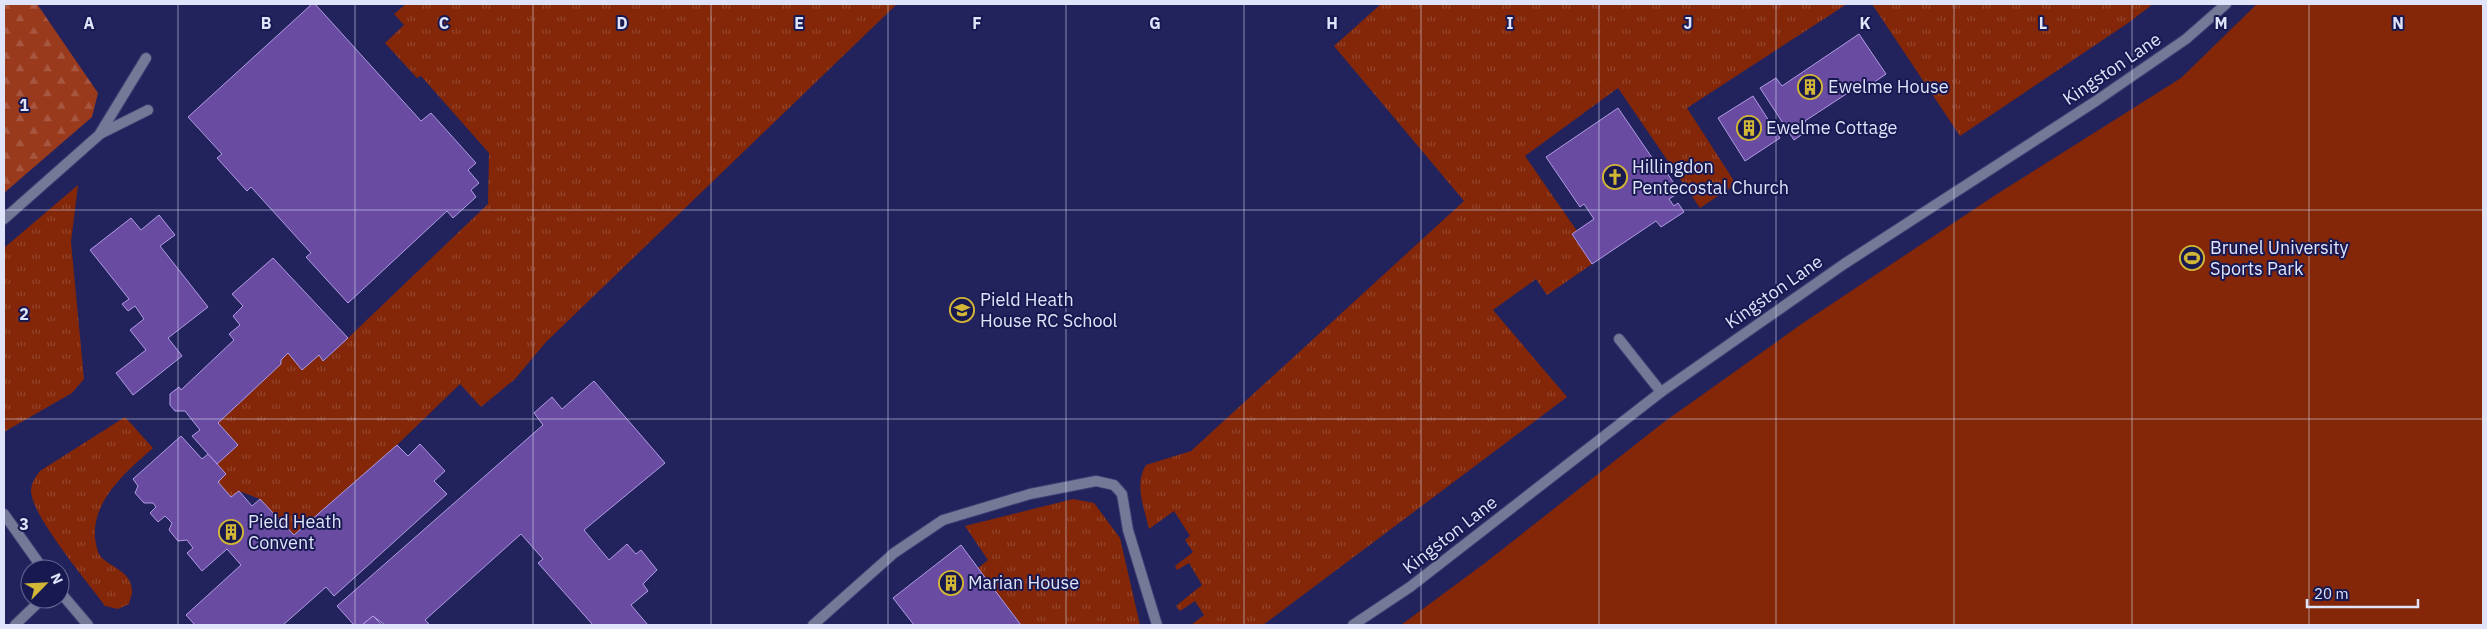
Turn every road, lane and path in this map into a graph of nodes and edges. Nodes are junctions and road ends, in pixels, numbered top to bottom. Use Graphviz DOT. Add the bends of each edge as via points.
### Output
graph roads {
  1 [pos="2226,4"];
  2 [pos="146,58"];
  3 [pos="148,110"];
  4 [pos="99,135"];
  5 [pos="4,219"];
  6 [pos="1619,339"];
  7 [pos="1661,392"];
  8 [pos="4,514"];
  9 [pos="36,559"];
  10 [pos="70,604"];
  11 [pos="32,609"];
  12 [pos="15,625"];
  13 [pos="88,625"];
  14 [pos="813,625"];
  15 [pos="1157,625"];
  16 [pos="1353,625"];
  1 -- 7 [label="street, Kingston Lane" via="2186,38 2104,95 1844,264"];
  2 -- 4 [label="street"];
  3 -- 4 [label="street"];
  4 -- 5 [label="street"];
  6 -- 7 [label="street"];
  7 -- 16 [label="street, Kingston Lane" via="1410,587"];
  8 -- 9 [label="street"];
  10 -- 13 [label="street"];
  11 -- 12 [label="street"];
  14 -- 15 [label="street" via="894,553 943,520 1030,494 1096,481 1114,485 1122,494 1128,530"];
}
